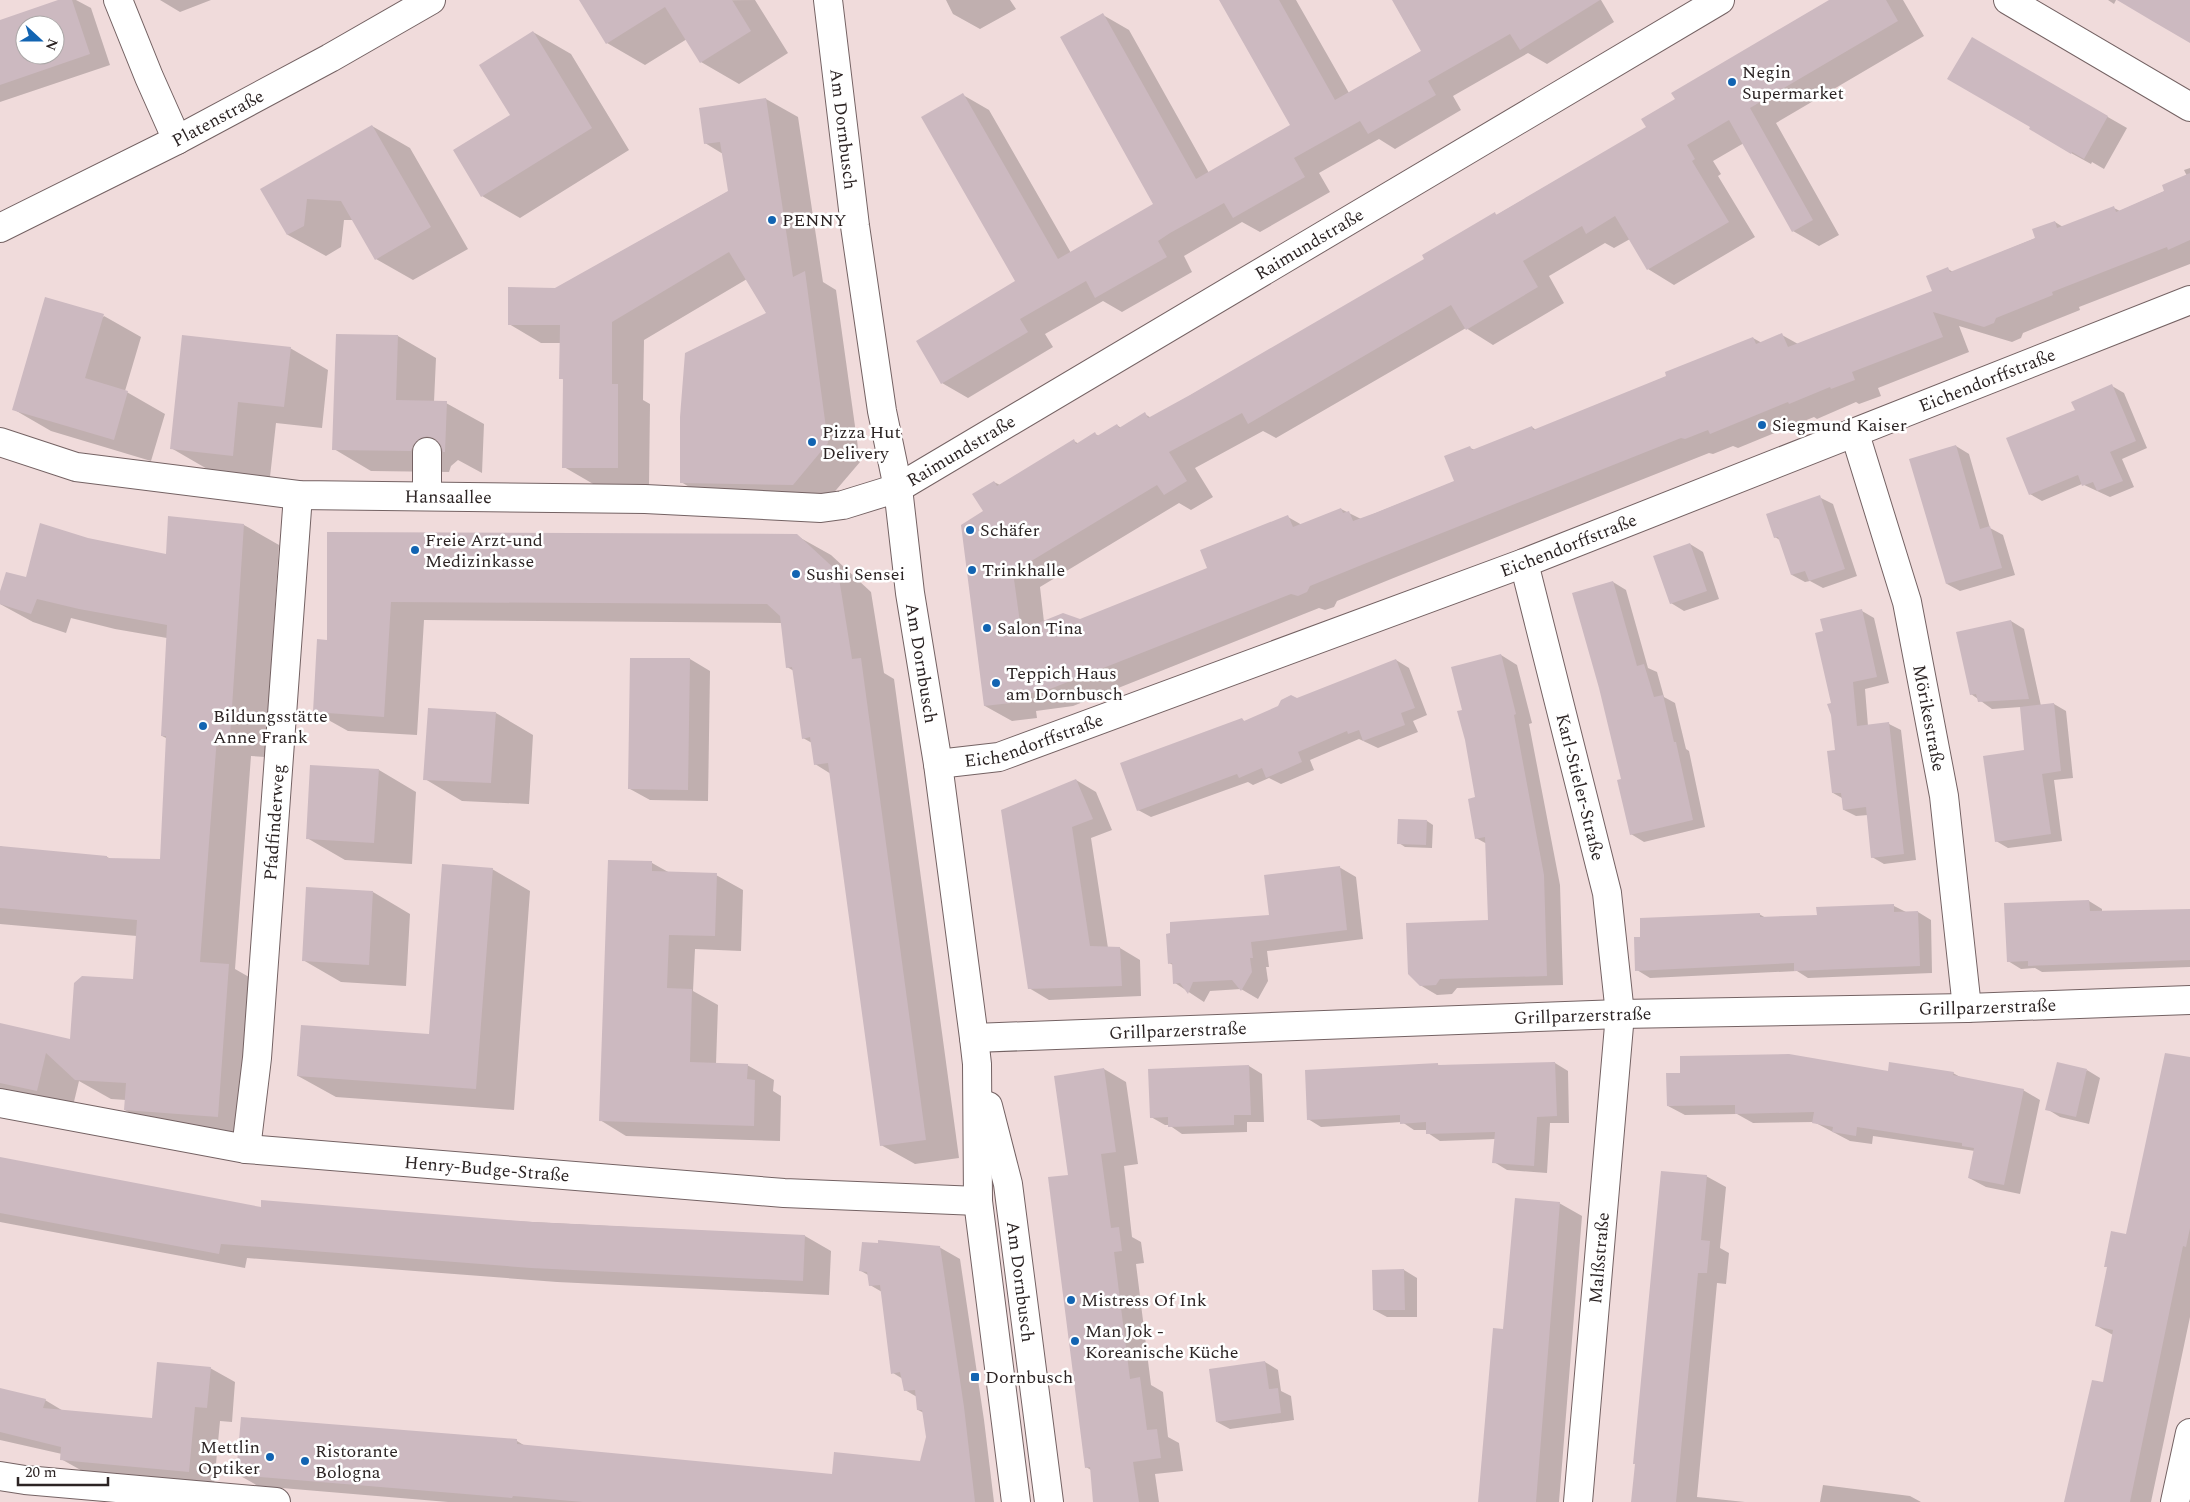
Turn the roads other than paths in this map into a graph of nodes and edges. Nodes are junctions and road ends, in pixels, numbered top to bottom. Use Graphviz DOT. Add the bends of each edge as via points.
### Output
graph roads {
  1 [pos="118,0"];
  2 [pos="431,0"];
  3 [pos="819,0"];
  4 [pos="1720,0"];
  5 [pos="2008,0"];
  6 [pos="829,12"];
  7 [pos="2190,107"];
  8 [pos="177,140"];
  9 [pos="0,228"];
  10 [pos="2190,300"];
  11 [pos="1854,434"];
  12 [pos="0,442"];
  13 [pos="427,452"];
  14 [pos="898,488"];
  15 [pos="298,495"];
  16 [pos="428,496"];
  17 [pos="1524,563"];
  18 [pos="938,764"];
  19 [pos="2190,1000"];
  20 [pos="1967,1008"];
  21 [pos="1620,1014"];
  22 [pos="975,1051"];
  23 [pos="0,1103"];
  24 [pos="246,1150"];
  25 [pos="978,1201"];
  26 [pos="2190,1433"];
  27 [pos="0,1476"];
  28 [pos="276,1502"];
  29 [pos="1016,1502"];
  30 [pos="1049,1502"];
  31 [pos="1578,1502"];
  32 [pos="2175,1502"];
  1 -- 8 [label="street"];
  2 -- 8 [label="street, Platenstraße"];
  3 -- 6 [label="street, Am Dornbusch"];
  4 -- 14 [label="street, Raimundstraße"];
  5 -- 7 [label="street"];
  6 -- 14 [label="street, Am Dornbusch" via="855,226 882,410"];
  8 -- 9 [label="street, Platenstraße"];
  10 -- 11 [label="street, Eichendorffstraße"];
  11 -- 17 [label="street, Eichendorffstraße"];
  11 -- 20 [label="street, Mörikestraße" via="1911,621 1944,796"];
  12 -- 15 [label="street, Hansaallee" via="76,468"];
  13 -- 16 [label="street"];
  14 -- 16 [label="street, Hansaallee" via="843,505 821,508 644,499"];
  14 -- 18 [label="street, Am Dornbusch" via="910,593"];
  15 -- 16 [label="street, Hansaallee"];
  15 -- 24 [label="street, Pfadfinderweg" via="258,1058"];
  17 -- 18 [label="street, Eichendorffstraße" via="999,757"];
  17 -- 21 [label="street, Karl-Stieler-Straße" via="1607,893"];
  18 -- 22 [label="street, Am Dornbusch"];
  19 -- 20 [label="street, Grillparzerstraße"];
  20 -- 21 [label="street, Grillparzerstraße"];
  21 -- 22 [label="street, Grillparzerstraße"];
  21 -- 31 [label="street, Malßstraße"];
  22 -- 25 [label="street, Am Dornbusch"];
  22 -- 30 [label="street, Am Dornbusch" via="1008,1184"];
  23 -- 24 [label="street, Henry-Budge-Straße"];
  24 -- 25 [label="street, Henry-Budge-Straße" via="784,1193"];
  25 -- 29 [label="street, Am Dornbusch"];
  26 -- 32 [label="street"];
  27 -- 28 [label="street"];
}
